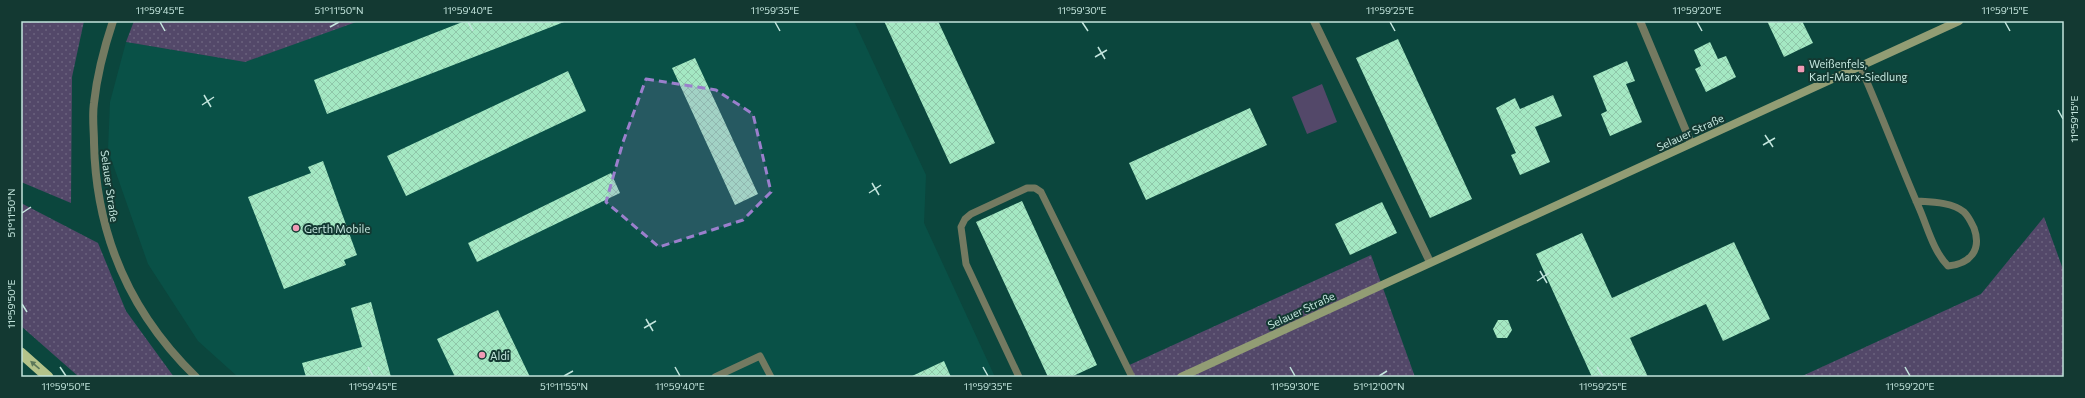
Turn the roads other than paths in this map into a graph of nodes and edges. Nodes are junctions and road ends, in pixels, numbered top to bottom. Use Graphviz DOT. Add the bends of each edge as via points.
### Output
graph roads {
  1 [pos="113,21"];
  2 [pos="1314,21"];
  3 [pos="1640,21"];
  4 [pos="1959,21"];
  5 [pos="1860,66"];
  6 [pos="1691,143"];
  7 [pos="1916,201"];
  8 [pos="1430,262"];
  9 [pos="21,353"];
  10 [pos="48,377"];
  11 [pos="196,377"];
  12 [pos="715,377"];
  13 [pos="771,377"];
  14 [pos="1020,377"];
  15 [pos="1132,377"];
  16 [pos="1181,377"];
  1 -- 11 [label="street, Selauer Straße" via="93,105 94,162 105,230 118,264 146,316 163,341"];
  2 -- 8 [label="street"];
  3 -- 6 [label="street"];
  4 -- 5 [label="main road, Selauer Straße"];
  5 -- 6 [label="main road, Selauer Straße"];
  5 -- 7 [label="lane"];
  6 -- 8 [label="main road, Selauer Straße"];
  7 -- 7 [label="lane" via="1940,258 1948,266 1960,265 1970,258 1977,248 1977,236 1971,220 1964,212 1944,204"];
  8 -- 16 [label="main road, Selauer Straße"];
  10 -- 9 [label="highway, one-way"];
  12 -- 13 [label="lane" via="760,356"];
  14 -- 15 [label="lane" via="966,264 961,227 964,219 971,214 1027,188 1035,188 1041,192"];
}
